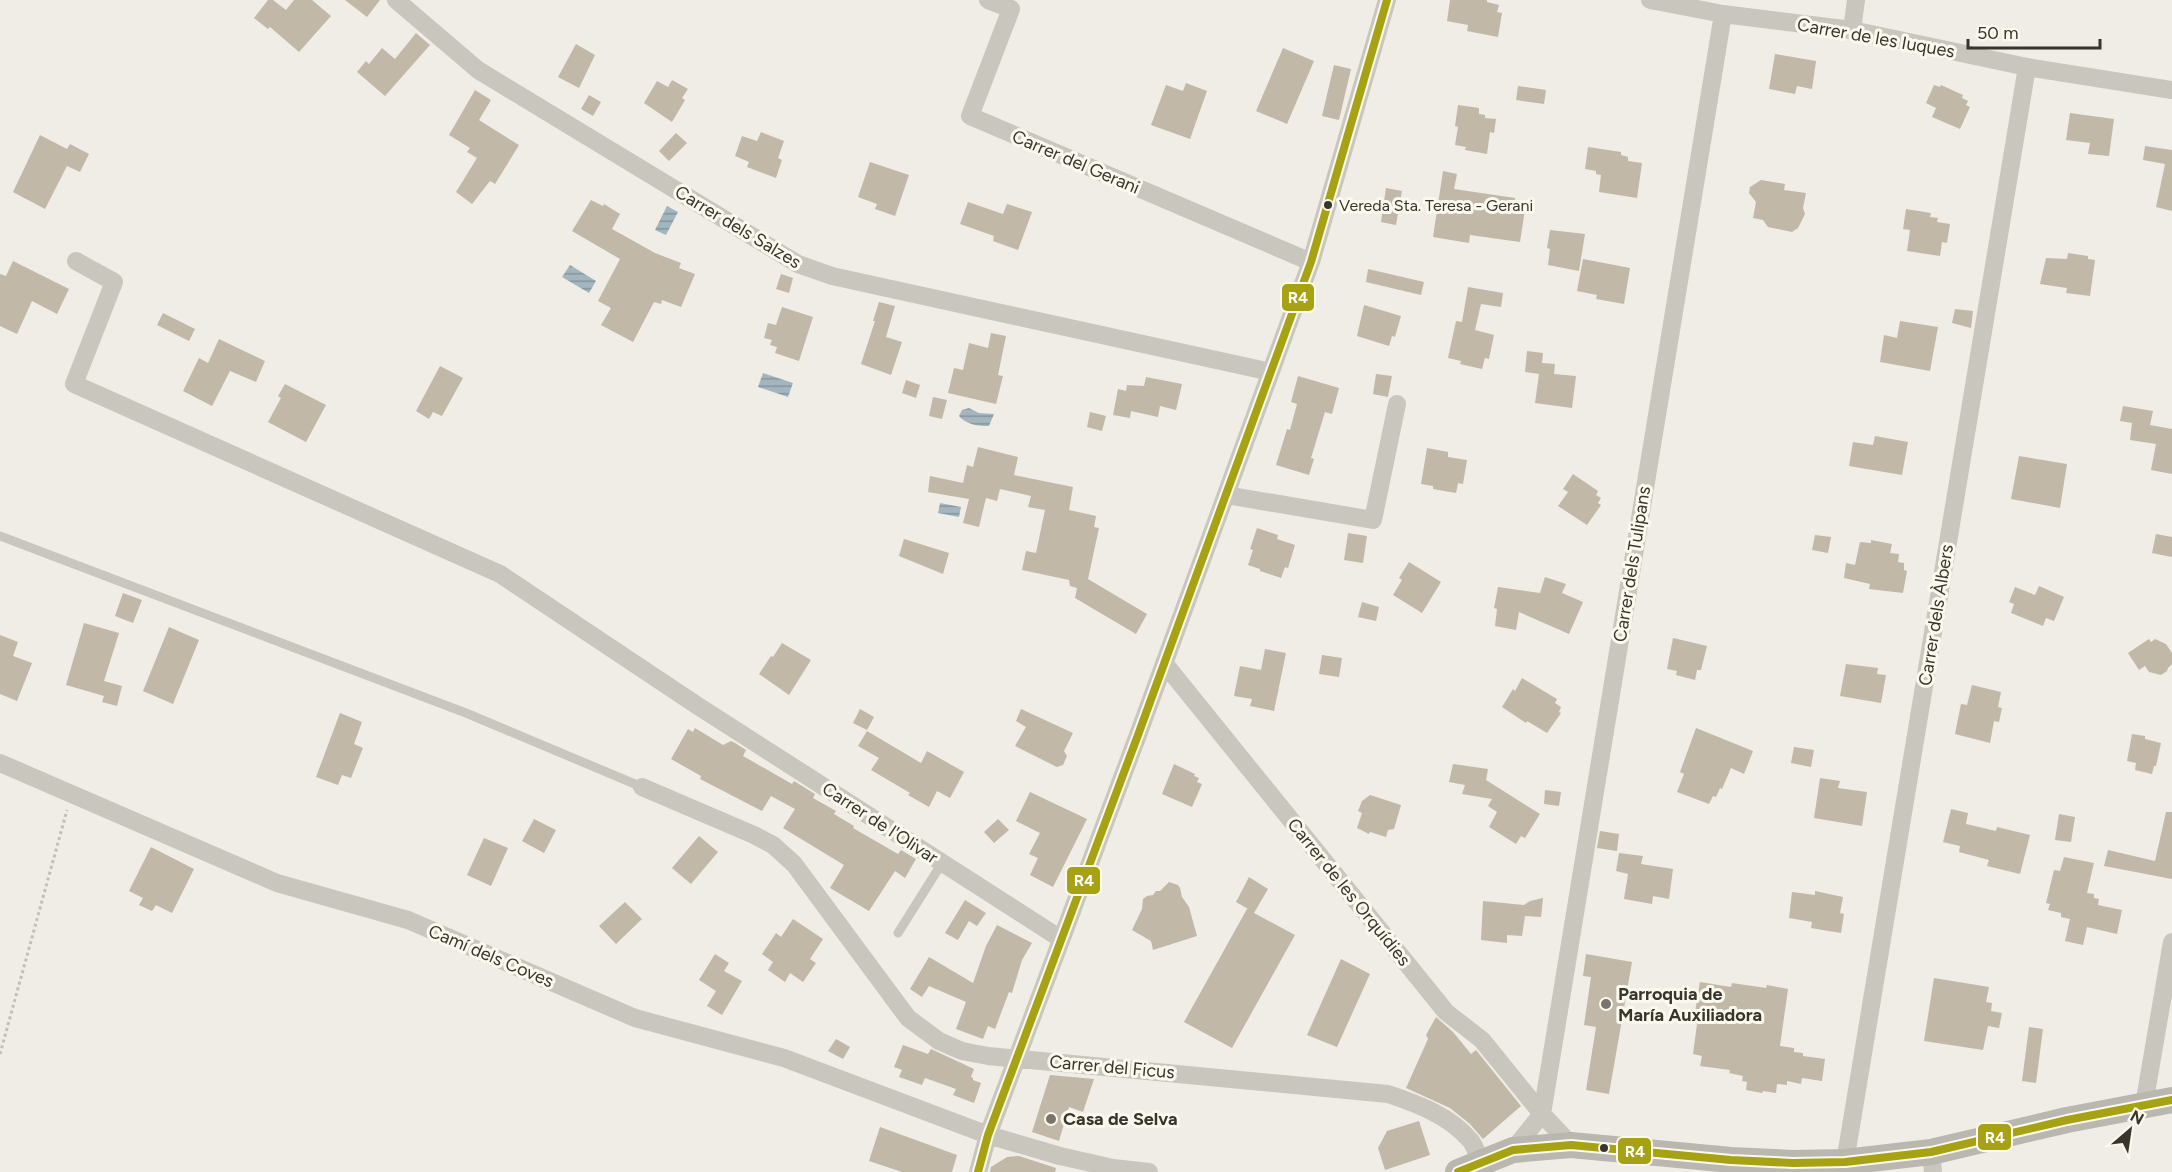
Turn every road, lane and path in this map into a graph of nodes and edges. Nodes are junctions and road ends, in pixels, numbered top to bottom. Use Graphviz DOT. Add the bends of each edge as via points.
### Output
graph roads {
  1 [pos="396,0"];
  2 [pos="988,0"];
  3 [pos="1387,0"];
  4 [pos="1650,0"];
  5 [pos="1856,0"];
  6 [pos="1723,14"];
  7 [pos="1852,30"];
  8 [pos="2027,67"];
  9 [pos="2172,90"];
  10 [pos="76,261"];
  11 [pos="1311,262"];
  12 [pos="1271,372"];
  13 [pos="1397,404"];
  14 [pos="1226,495"];
  15 [pos="0,536"];
  16 [pos="1164,663"];
  17 [pos="0,763"];
  18 [pos="642,787"];
  19 [pos="72,794"];
  20 [pos="942,863"];
  21 [pos="898,933"];
  22 [pos="1061,939"];
  23 [pos="2172,942"];
  24 [pos="0,1054"];
  25 [pos="1017,1058"];
  26 [pos="2172,1100"];
  27 [pos="2144,1105"];
  28 [pos="1542,1114"];
  29 [pos="988,1135"];
  30 [pos="1571,1145"];
  31 [pos="1514,1150"];
  32 [pos="1845,1162"];
  33 [pos="1932,1162"];
  34 [pos="1486,1167"];
  35 [pos="978,1172"];
  36 [pos="1149,1172"];
  37 [pos="1458,1172"];
  1 -- 12 [label="street, Carrer dels Salzes" via="478,70 798,264 832,276"];
  2 -- 11 [label="street, Carrer del Gerani" via="1011,9 970,116"];
  3 -- 11 [label="street"];
  4 -- 6 [label="street, Carrer de les Iuques"];
  5 -- 7 [label="street"];
  6 -- 7 [label="street, Carrer de les Iuques"];
  6 -- 28 [label="street, Carrer dels Tulipans"];
  7 -- 8 [label="street, Carrer de les Iuques"];
  8 -- 9 [label="street, Carrer de les Iuques"];
  8 -- 32 [label="street, Carrer dels Àlbers"];
  10 -- 20 [label="street, Carrer de l'Olivar" via="114,282 74,384 500,574"];
  11 -- 12 [label="street"];
  12 -- 14 [label="street"];
  13 -- 14 [label="street" via="1372,520"];
  14 -- 16 [label="street"];
  15 -- 18 [label="lane" via="466,713"];
  16 -- 22 [label="street"];
  16 -- 28 [label="street, Carrer de les Orquídies" via="1446,1012 1482,1040"];
  17 -- 19 [label="street, Camí dels Coves"];
  18 -- 25 [label="street, Carrer del Ficus" via="773,845 794,864 908,1018 939,1041 962,1051"];
  19 -- 24 [label="path"];
  19 -- 29 [label="street, Camí dels Coves" via="277,883 408,920 635,1018 784,1058"];
  20 -- 21 [label="lane"];
  20 -- 22 [label="street, Carrer de l'Olivar"];
  22 -- 25 [label="street"];
  23 -- 27 [label="street"];
  25 -- 29 [label="street"];
  25 -- 34 [label="street, Carrer del Ficus" via="1388,1094 1425,1106 1453,1125 1471,1142"];
  26 -- 27 [label="street"];
  27 -- 33 [label="street" via="2067,1120"];
  28 -- 30 [label="street"];
  28 -- 31 [label="street, Carrer dels Tulipans"];
  29 -- 35 [label="street"];
  29 -- 36 [label="street, Camí dels Coves" via="1060,1156"];
  30 -- 31 [label="street"];
  30 -- 32 [label="street" via="1731,1160"];
  31 -- 34 [label="street"];
  32 -- 33 [label="street"];
  34 -- 37 [label="street"];
}
